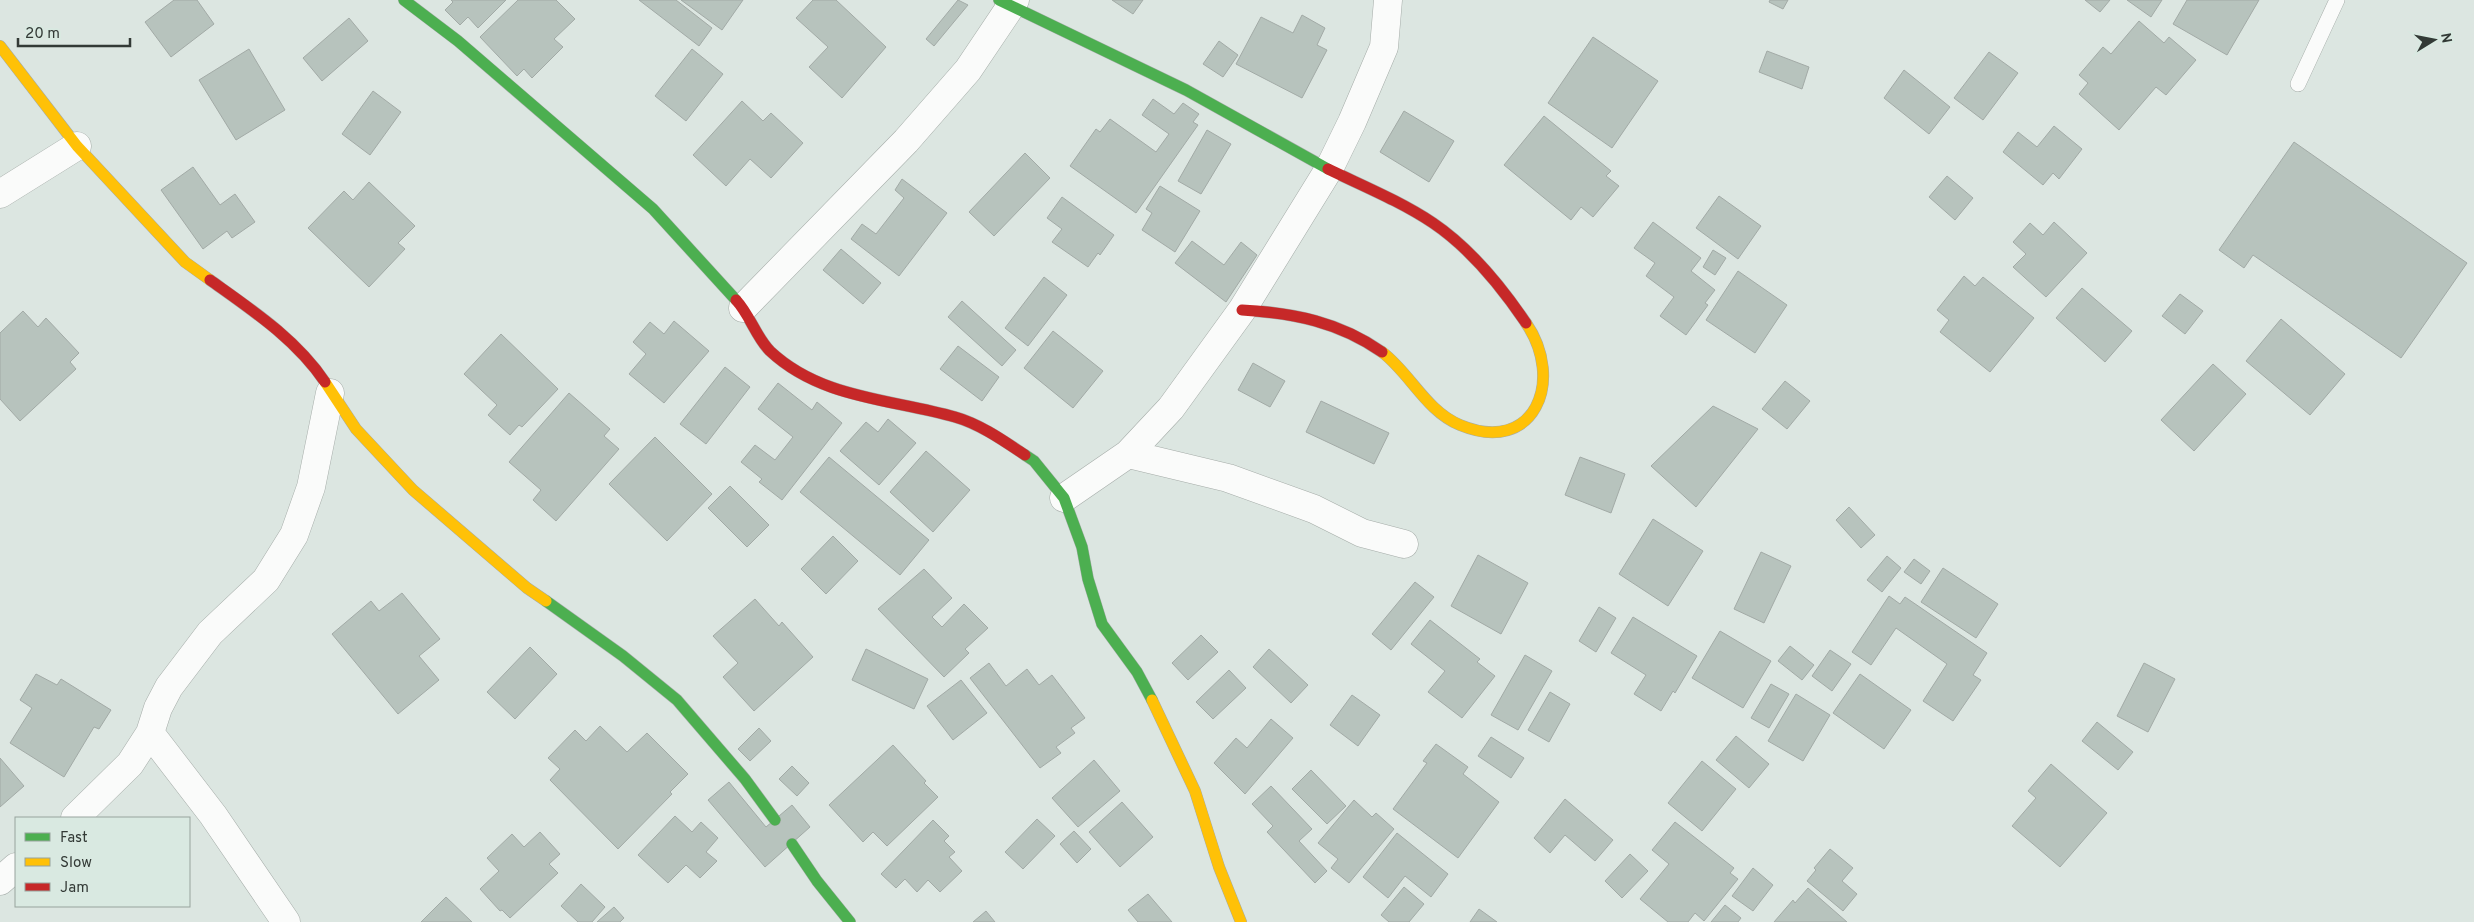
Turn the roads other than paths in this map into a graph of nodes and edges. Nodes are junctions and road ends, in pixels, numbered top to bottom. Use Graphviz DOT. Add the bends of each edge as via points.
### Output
graph roads {
  1 [pos="404,0"];
  2 [pos="1388,0"];
  3 [pos="2337,0"];
  4 [pos="1009,2"];
  5 [pos="0,46"];
  6 [pos="2298,84"];
  7 [pos="77,146"];
  8 [pos="1329,169"];
  9 [pos="0,194"];
  10 [pos="743,308"];
  11 [pos="1242,310"];
  12 [pos="330,393"];
  13 [pos="1128,454"];
  14 [pos="1064,498"];
  15 [pos="1404,544"];
  16 [pos="150,733"];
  17 [pos="76,817"];
  18 [pos="775,820"];
  19 [pos="792,844"];
  20 [pos="15,869"];
  21 [pos="0,881"];
  22 [pos="286,922"];
  23 [pos="850,922"];
  24 [pos="1241,922"];
  1 -- 10 [label="street" via="458,41 653,209"];
  2 -- 8 [label="street" via="1384,47"];
  3 -- 6 [label="lane"];
  4 -- 8 [label="street" via="1171,82"];
  4 -- 10 [label="street" via="968,70 906,141"];
  5 -- 7 [label="street"];
  7 -- 9 [label="street"];
  7 -- 12 [label="street" via="185,262 259,315 297,347 314,366"];
  8 -- 11 [label="street"];
  8 -- 11 [label="street" via="1416,212 1448,234 1480,266 1516,308 1535,338 1543,363 1544,385 1540,406 1518,426 1490,431 1463,426 1440,414 1394,363 1367,341 1322,320 1283,312"];
  10 -- 14 [label="street" via="769,350 802,375 839,391 957,417 997,436 1034,461"];
  11 -- 13 [label="street" via="1171,408"];
  12 -- 16 [label="street" via="311,487 294,535 266,580 210,633 169,686"];
  12 -- 18 [label="street" via="380,457 436,510 527,588 623,656 677,700 745,779"];
  13 -- 14 [label="street"];
  13 -- 15 [label="street" via="1228,478 1314,509 1362,533"];
  14 -- 24 [label="street" via="1082,546 1102,624 1137,672 1166,726 1195,791"];
  16 -- 17 [label="street" via="130,764"];
  16 -- 22 [label="street"];
  19 -- 23 [label="street"];
  20 -- 21 [label="street"];
}
